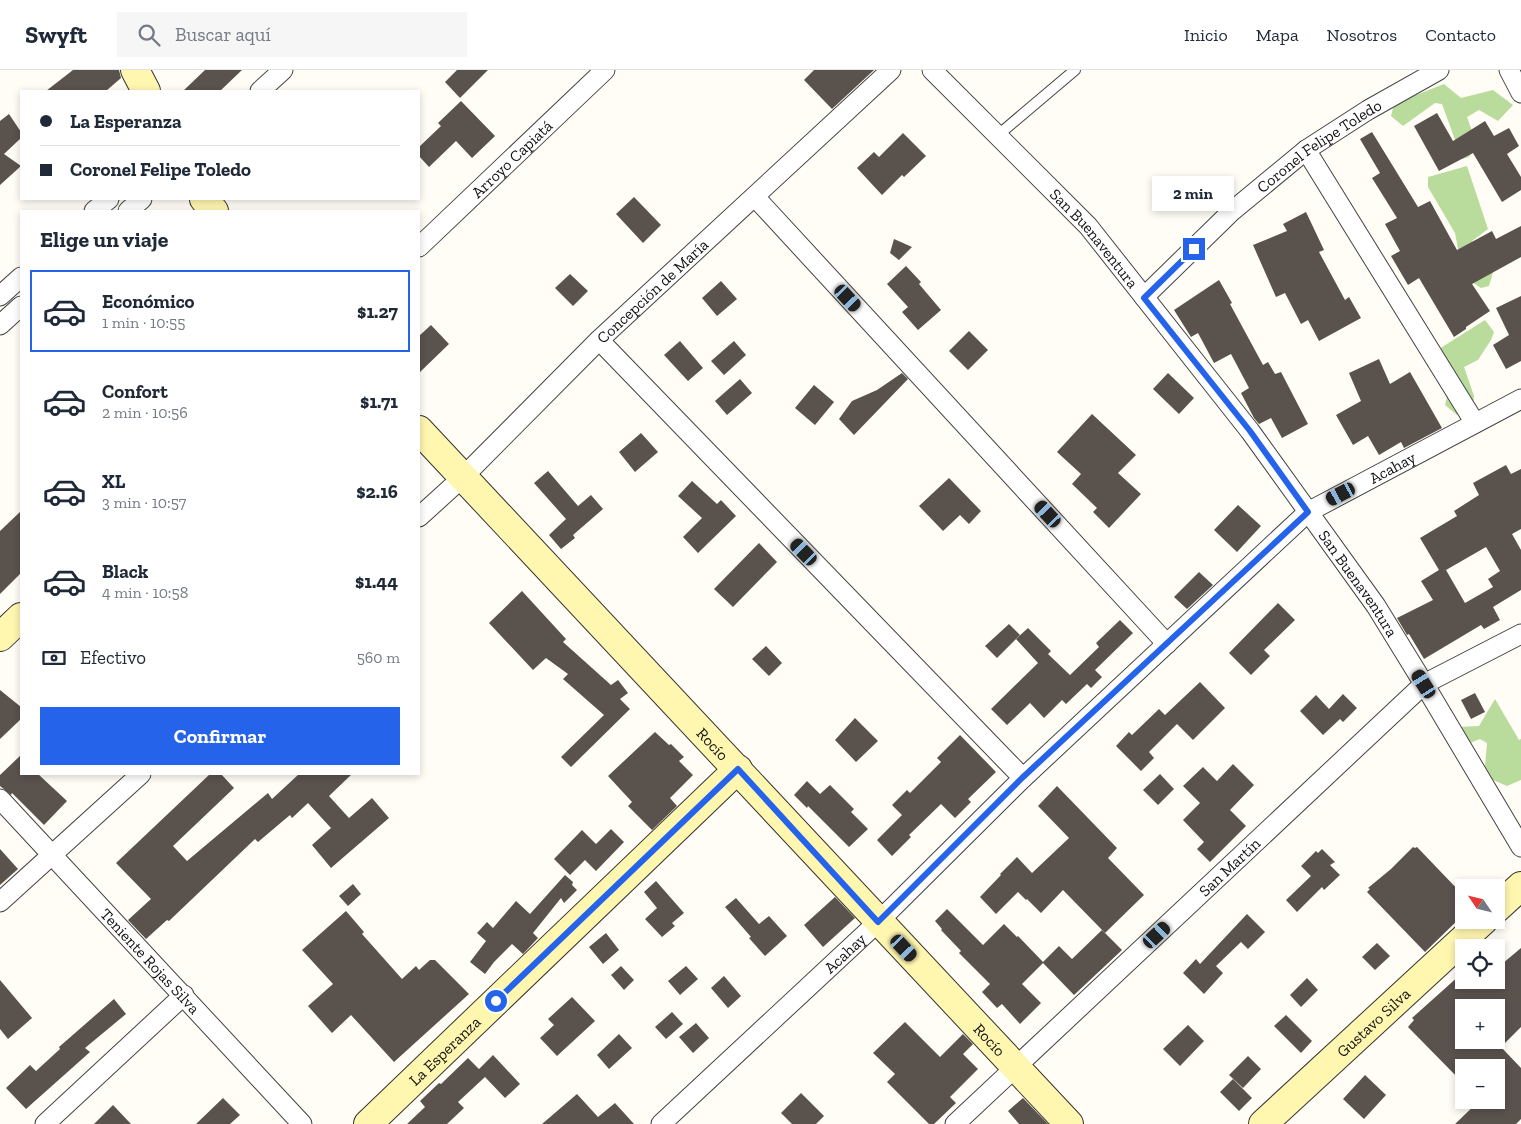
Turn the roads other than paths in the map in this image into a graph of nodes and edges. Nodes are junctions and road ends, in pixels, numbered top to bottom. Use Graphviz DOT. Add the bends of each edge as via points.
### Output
graph roads {
  1 [pos="135,70"];
  2 [pos="282,70"];
  3 [pos="604,70"];
  4 [pos="891,70"];
  5 [pos="932,70"];
  6 [pos="1075,70"];
  7 [pos="1439,70"];
  8 [pos="1509,70"];
  9 [pos="145,90"];
  10 [pos="261,90"];
  11 [pos="1521,93"];
  12 [pos="997,136"];
  13 [pos="1306,150"];
  14 [pos="755,197"];
  15 [pos="107,200"];
  16 [pos="141,200"];
  17 [pos="205,200"];
  18 [pos="95,210"];
  19 [pos="129,210"];
  20 [pos="213,210"];
  21 [pos="420,246"];
  22 [pos="20,278"];
  23 [pos="0,296"];
  24 [pos="1144,298"];
  25 [pos="20,307"];
  26 [pos="0,325"];
  27 [pos="599,340"];
  28 [pos="1521,399"];
  29 [pos="1475,423"];
  30 [pos="420,431"];
  31 [pos="463,477"];
  32 [pos="1308,512"];
  33 [pos="420,516"];
  34 [pos="20,618"];
  35 [pos="1521,634"];
  36 [pos="0,637"];
  37 [pos="1168,644"];
  38 [pos="1424,684"];
  39 [pos="738,769"];
  40 [pos="140,775"];
  41 [pos="1022,778"];
  42 [pos="0,799"];
  43 [pos="1521,847"];
  44 [pos="53,855"];
  45 [pos="1521,886"];
  46 [pos="1505,901"];
  47 [pos="0,902"];
  48 [pos="878,922"];
  49 [pos="1474,929"];
  50 [pos="184,995"];
  51 [pos="1016,1068"];
  52 [pos="45,1124"];
  53 [pos="302,1124"];
  54 [pos="368,1124"];
  55 [pos="661,1124"];
  56 [pos="955,1124"];
  57 [pos="1069,1124"];
  58 [pos="1263,1124"];
  1 -- 9 [label="main road"];
  2 -- 10 [label="street"];
  3 -- 21 [label="street, Arroyo Capiatá"];
  4 -- 14 [label="street, Concepción de María"];
  5 -- 12 [label="street, San Buenaventura"];
  6 -- 12 [label="lane"];
  7 -- 13 [label="street, Coronel Felipe Toledo"];
  8 -- 11 [label="street"];
  12 -- 24 [label="street, San Buenaventura" via="1088,226"];
  13 -- 24 [label="street, Coronel Felipe Toledo" via="1231,212"];
  13 -- 29 [label="street"];
  14 -- 27 [label="street, Concepción de María"];
  14 -- 37 [label="street"];
  15 -- 18 [label="street"];
  16 -- 19 [label="street"];
  17 -- 20 [label="main road"];
  22 -- 23 [label="street"];
  24 -- 32 [label="street, San Buenaventura" via="1250,431"];
  25 -- 26 [label="street"];
  27 -- 31 [label="street, Concepción de María"];
  27 -- 41 [label="street"];
  28 -- 29 [label="street, Acahay"];
  29 -- 32 [label="street, Acahay"];
  30 -- 31 [label="main road, Rocío"];
  31 -- 33 [label="street, Concepción de María"];
  31 -- 39 [label="main road, Rocío"];
  32 -- 37 [label="street, Acahay"];
  32 -- 38 [label="street, San Buenaventura" via="1376,606"];
  34 -- 36 [label="main road"];
  35 -- 38 [label="street, San Martín"];
  37 -- 41 [label="street, Acahay"];
  38 -- 43 [label="street, San Buenaventura"];
  38 -- 51 [label="street, San Martín"];
  39 -- 48 [label="main road, Rocío"];
  39 -- 54 [label="main road, La Esperanza"];
  40 -- 44 [label="street"];
  41 -- 48 [label="street, Acahay"];
  42 -- 44 [label="street, Teniente Rojas Silva"];
  44 -- 47 [label="street"];
  44 -- 50 [label="street, Teniente Rojas Silva"];
  45 -- 46 [label="main road"];
  48 -- 51 [label="main road, Rocío"];
  48 -- 55 [label="street, Acahay"];
  49 -- 58 [label="main road, Gustavo Silva"];
  50 -- 52 [label="street"];
  50 -- 53 [label="street, Teniente Rojas Silva"];
  51 -- 56 [label="street, San Martín"];
  51 -- 57 [label="main road, Rocío"];
}
